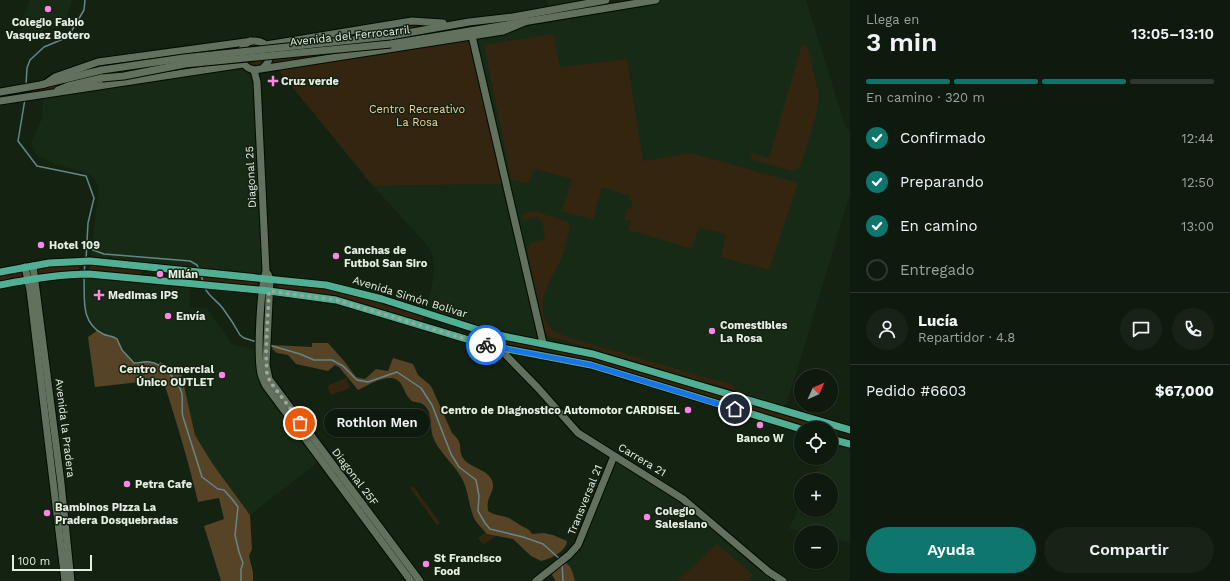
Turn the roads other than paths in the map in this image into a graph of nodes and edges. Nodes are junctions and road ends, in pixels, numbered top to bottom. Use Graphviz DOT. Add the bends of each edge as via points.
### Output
graph roads {
  1 [pos="606,0"];
  2 [pos="656,0"];
  3 [pos="527,21"];
  4 [pos="460,24"];
  5 [pos="472,36"];
  6 [pos="250,41"];
  7 [pos="266,46"];
  8 [pos="243,64"];
  9 [pos="259,69"];
  10 [pos="44,84"];
  11 [pos="0,92"];
  12 [pos="47,94"];
  13 [pos="0,102"];
  14 [pos="33,266"];
  15 [pos="25,267"];
  16 [pos="0,272"];
  17 [pos="32,278"];
  18 [pos="267,279"];
  19 [pos="0,285"];
  20 [pos="266,291"];
  21 [pos="543,343"];
  22 [pos="499,348"];
  23 [pos="299,426"];
  24 [pos="794,428"];
  25 [pos="850,430"];
  26 [pos="838,441"];
  27 [pos="850,444"];
  28 [pos="614,456"];
  29 [pos="65,581"];
  30 [pos="71,581"];
  31 [pos="412,581"];
  32 [pos="420,581"];
  33 [pos="536,581"];
  34 [pos="783,581"];
  1 -- 4 [label="main road, Avenida del Ferrocarril"];
  2 -- 3 [label="main road, Avenida del Ferrocarril"];
  3 -- 5 [label="main road" via="504,31"];
  3 -- 12 [label="main road, Avenida del Ferrocarril, bridge" via="391,44 185,64 102,78"];
  4 -- 7 [label="main road" via="412,22"];
  4 -- 10 [label="main road, Avenida del Ferrocarril, bridge" via="390,36 184,58 102,70"];
  5 -- 9 [label="main road"];
  5 -- 21 [label="main road"];
  6 -- 7 [label="main road" via="258,41"];
  6 -- 8 [label="main road" via="242,49"];
  6 -- 10 [label="main road" via="98,62"];
  7 -- 9 [label="main road" via="270,52 268,63"];
  8 -- 9 [label="main road" via="247,68"];
  8 -- 12 [label="main road"];
  9 -- 18 [label="main road, Diagonal 25"];
  10 -- 11 [label="main road"];
  12 -- 13 [label="main road"];
  14 -- 15 [label="main road, Avenida Simón Bolívar"];
  14 -- 17 [label="main road"];
  14 -- 18 [label="main road, Avenida Simón Bolívar" via="90,261"];
  15 -- 16 [label="main road, Avenida Simón Bolívar"];
  15 -- 17 [label="main road"];
  17 -- 19 [label="main road"];
  17 -- 20 [label="main road" via="89,274"];
  17 -- 29 [label="main road, Avenida la Pradera"];
  17 -- 30 [label="main road, Avenida la Pradera" via="61,482"];
  18 -- 20 [label="main road"];
  18 -- 21 [label="main road, Avenida Simón Bolívar" via="344,288 488,333"];
  20 -- 22 [label="main road" via="336,300"];
  20 -- 23 [label="main road, Diagonal 25F" via="261,369 264,381"];
  21 -- 25 [label="main road, Avenida Simón Bolívar" via="593,354"];
  22 -- 24 [label="main road" via="591,365"];
  22 -- 28 [label="main road, Carrera 21" via="578,433"];
  23 -- 31 [label="main road, Diagonal 25F"];
  23 -- 32 [label="main road, Diagonal 25F"];
  26 -- 27 [label="main road"];
  28 -- 33 [label="main road, Transversal 21" via="578,545"];
  28 -- 34 [label="main road, Carrera 21" via="668,488"];
}
